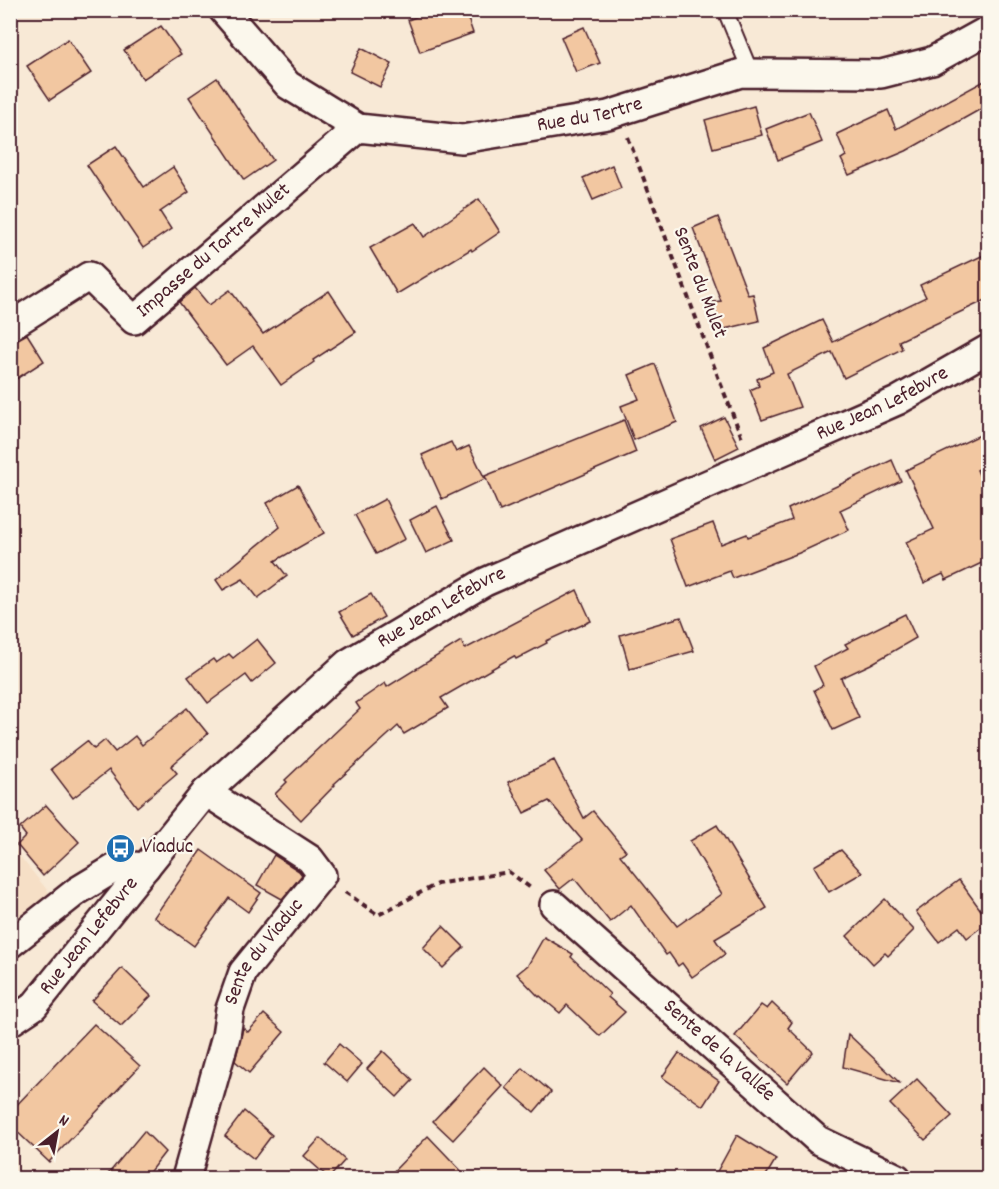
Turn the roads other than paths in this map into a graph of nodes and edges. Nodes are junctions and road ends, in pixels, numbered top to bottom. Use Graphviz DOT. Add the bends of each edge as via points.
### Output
graph roads {
  1 [pos="223,10"];
  2 [pos="725,10"];
  3 [pos="988,30"];
  4 [pos="751,73"];
  5 [pos="358,128"];
  6 [pos="10,326"];
  7 [pos="988,349"];
  8 [pos="206,792"];
  9 [pos="146,867"];
  10 [pos="554,905"];
  11 [pos="10,944"];
  12 [pos="10,1022"];
  13 [pos="186,1179"];
  14 [pos="897,1179"];
  1 -- 5 [label="street, Rue du Tertre" via="288,85"];
  2 -- 4 [label="lane"];
  3 -- 4 [label="street, Rue du Tertre" via="932,61 881,74"];
  4 -- 5 [label="street, Rue du Tertre" via="608,115 462,139"];
  5 -- 6 [label="street, Impasse du Tartre Mulet" via="134,320 89,276"];
  7 -- 8 [label="street, Rue Jean Lefebvre" via="897,401 484,582 348,663"];
  8 -- 9 [label="street, Rue Jean Lefebvre"];
  8 -- 13 [label="street, Sente du Viaduc" via="310,860 322,875 243,972"];
  9 -- 11 [label="street" via="120,866 77,891"];
  9 -- 12 [label="street, Rue Jean Lefebvre" via="34,1006"];
  10 -- 14 [label="street, Sente de la Vallée" via="818,1140"];
}
